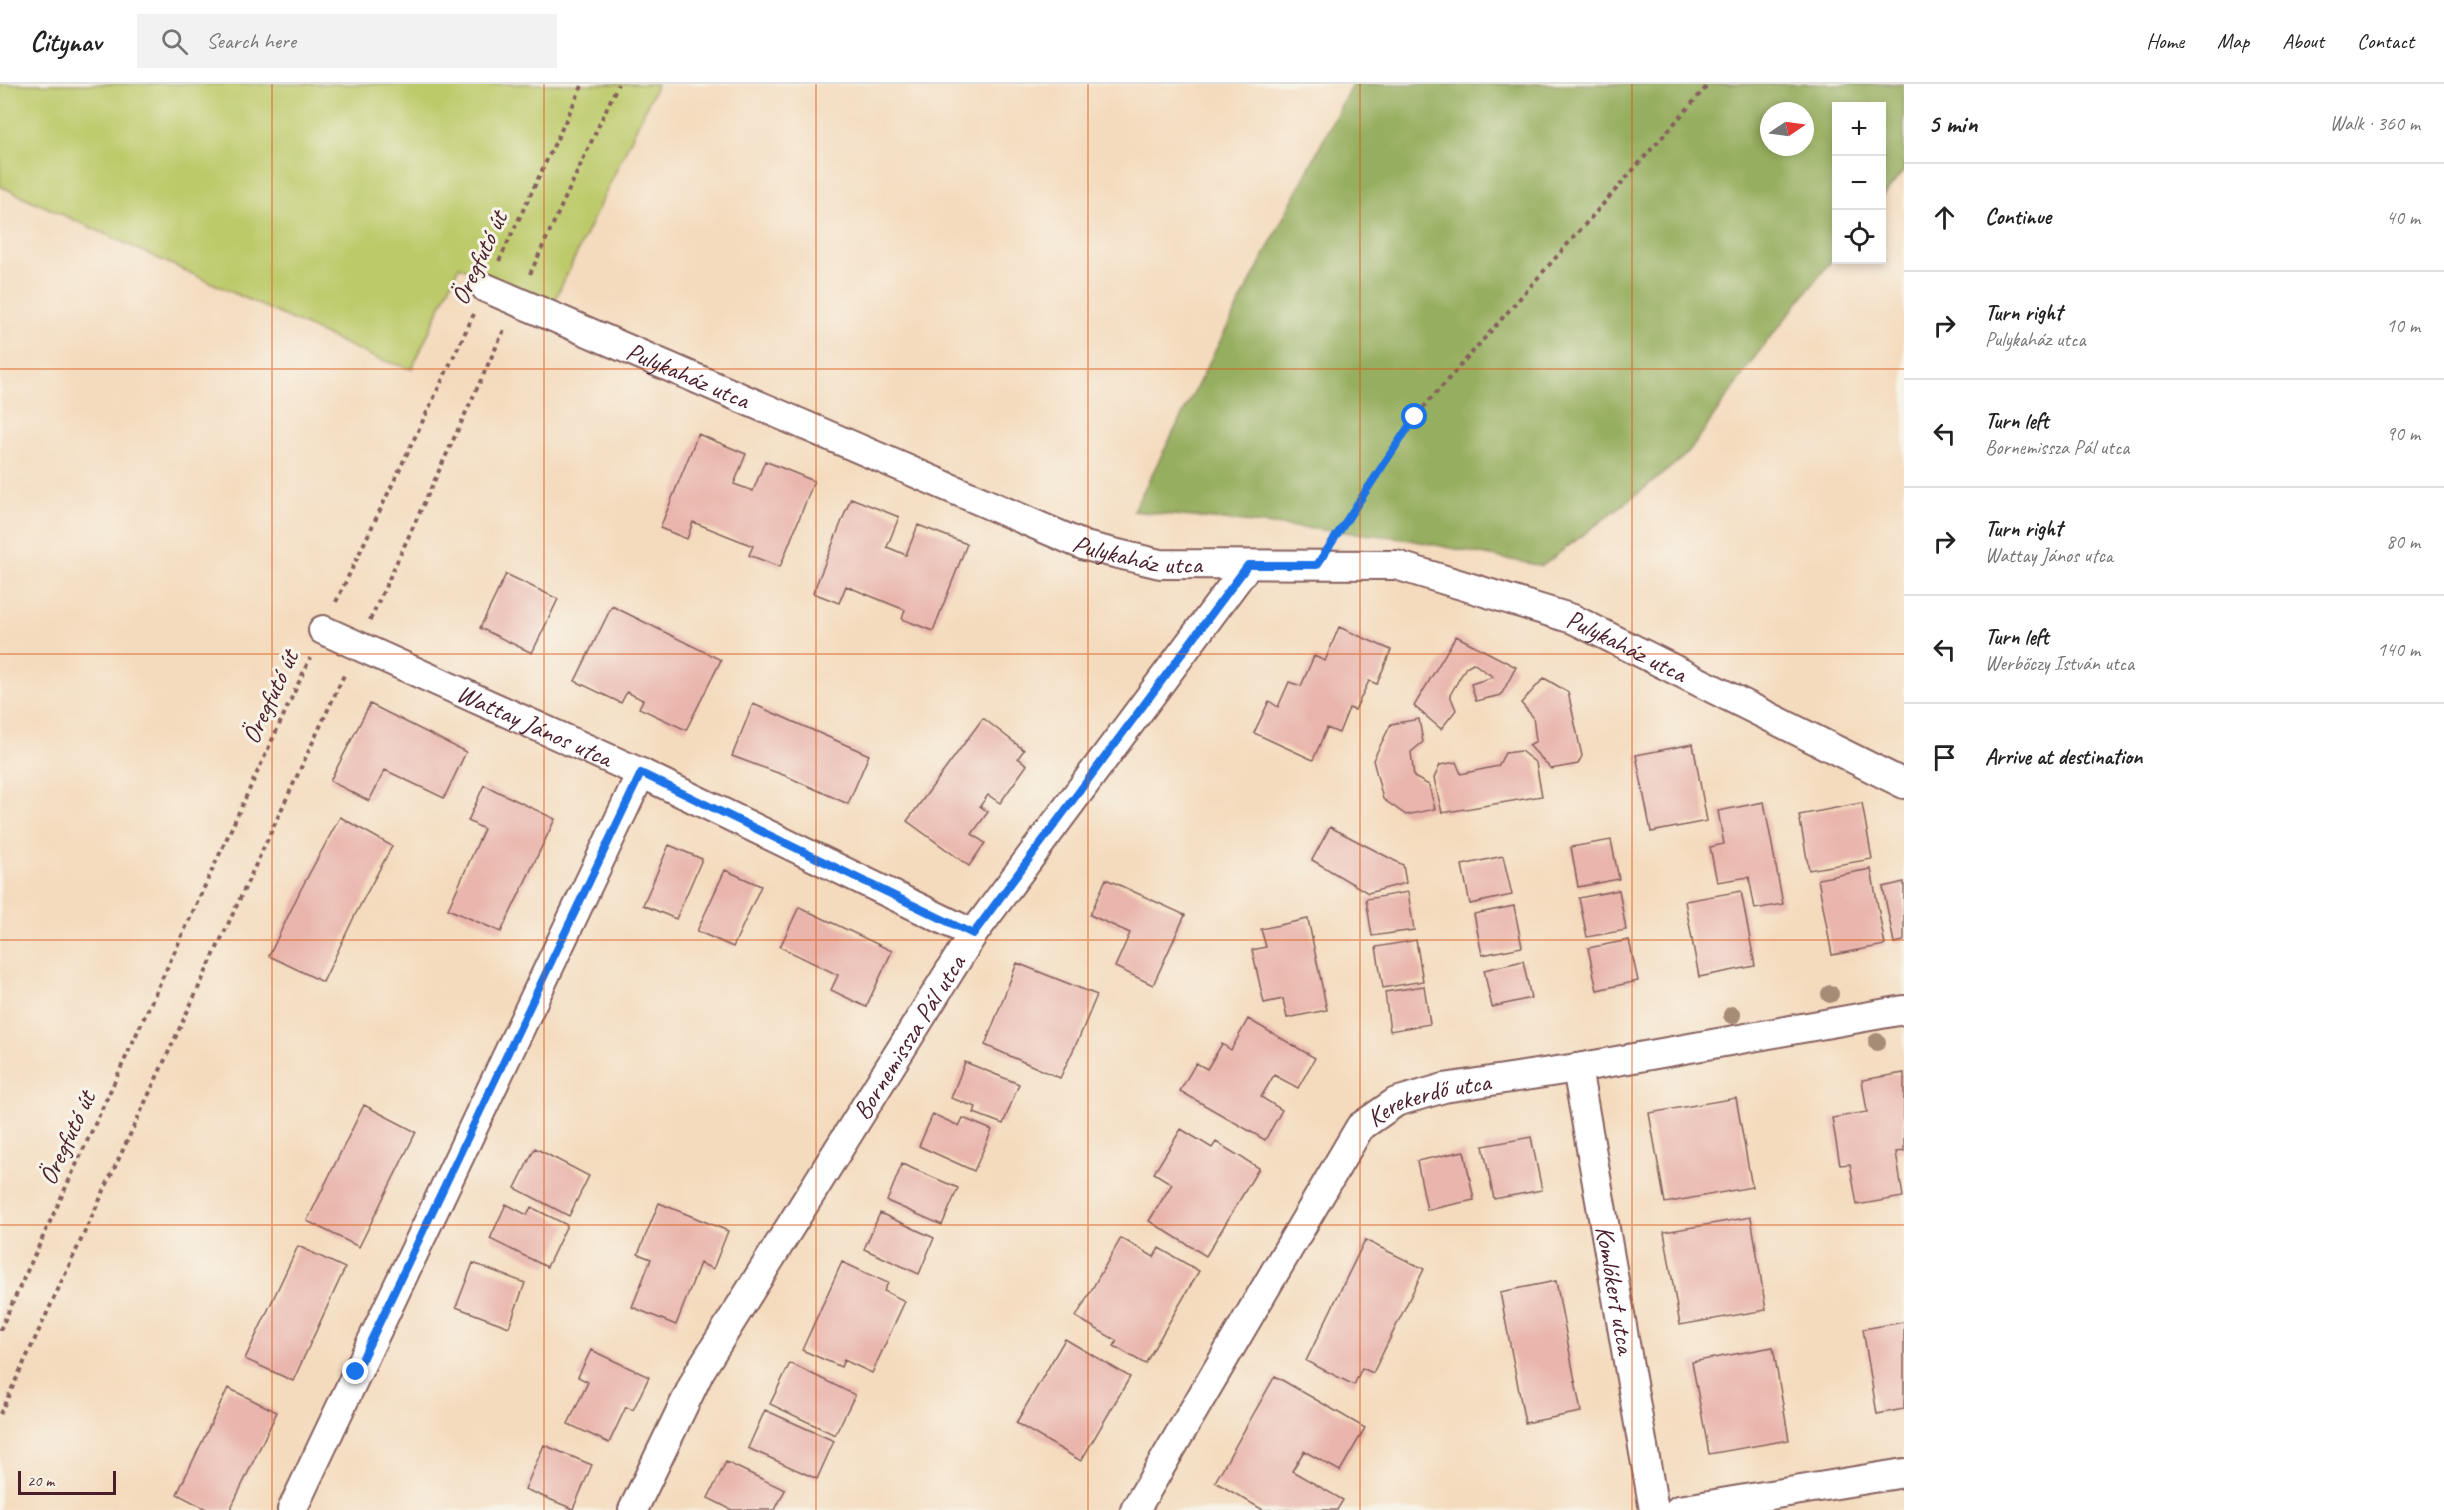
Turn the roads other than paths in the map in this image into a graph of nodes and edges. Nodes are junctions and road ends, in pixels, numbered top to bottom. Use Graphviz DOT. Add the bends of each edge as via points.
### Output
graph roads {
  1 [pos="486,288"];
  2 [pos="1248,565"];
  3 [pos="323,630"];
  4 [pos="641,773"];
  5 [pos="1904,784"];
  6 [pos="973,934"];
  7 [pos="1904,1010"];
  8 [pos="1577,1068"];
  9 [pos="1904,1473"];
  10 [pos="292,1510"];
  11 [pos="633,1510"];
  12 [pos="1135,1510"];
  13 [pos="1654,1510"];
  14 [pos="1679,1510"];
  1 -- 2 [label="street, Pulykaház utca" via="1086,546 1160,564"];
  2 -- 5 [label="street, Pulykaház utca" via="1396,565 1573,619"];
  2 -- 6 [label="street, Bornemissza Pál utca"];
  3 -- 4 [label="street, Wattay János utca"];
  4 -- 6 [label="street, Wattay János utca"];
  4 -- 10 [label="street"];
  6 -- 11 [label="street, Bornemissza Pál utca" via="700,1371"];
  7 -- 8 [label="street, Kerekerdő utca"];
  8 -- 12 [label="street, Kerekerdő utca" via="1444,1088 1396,1102 1360,1127"];
  8 -- 13 [label="street, Komlókert utca"];
  9 -- 14 [label="street"];
}
